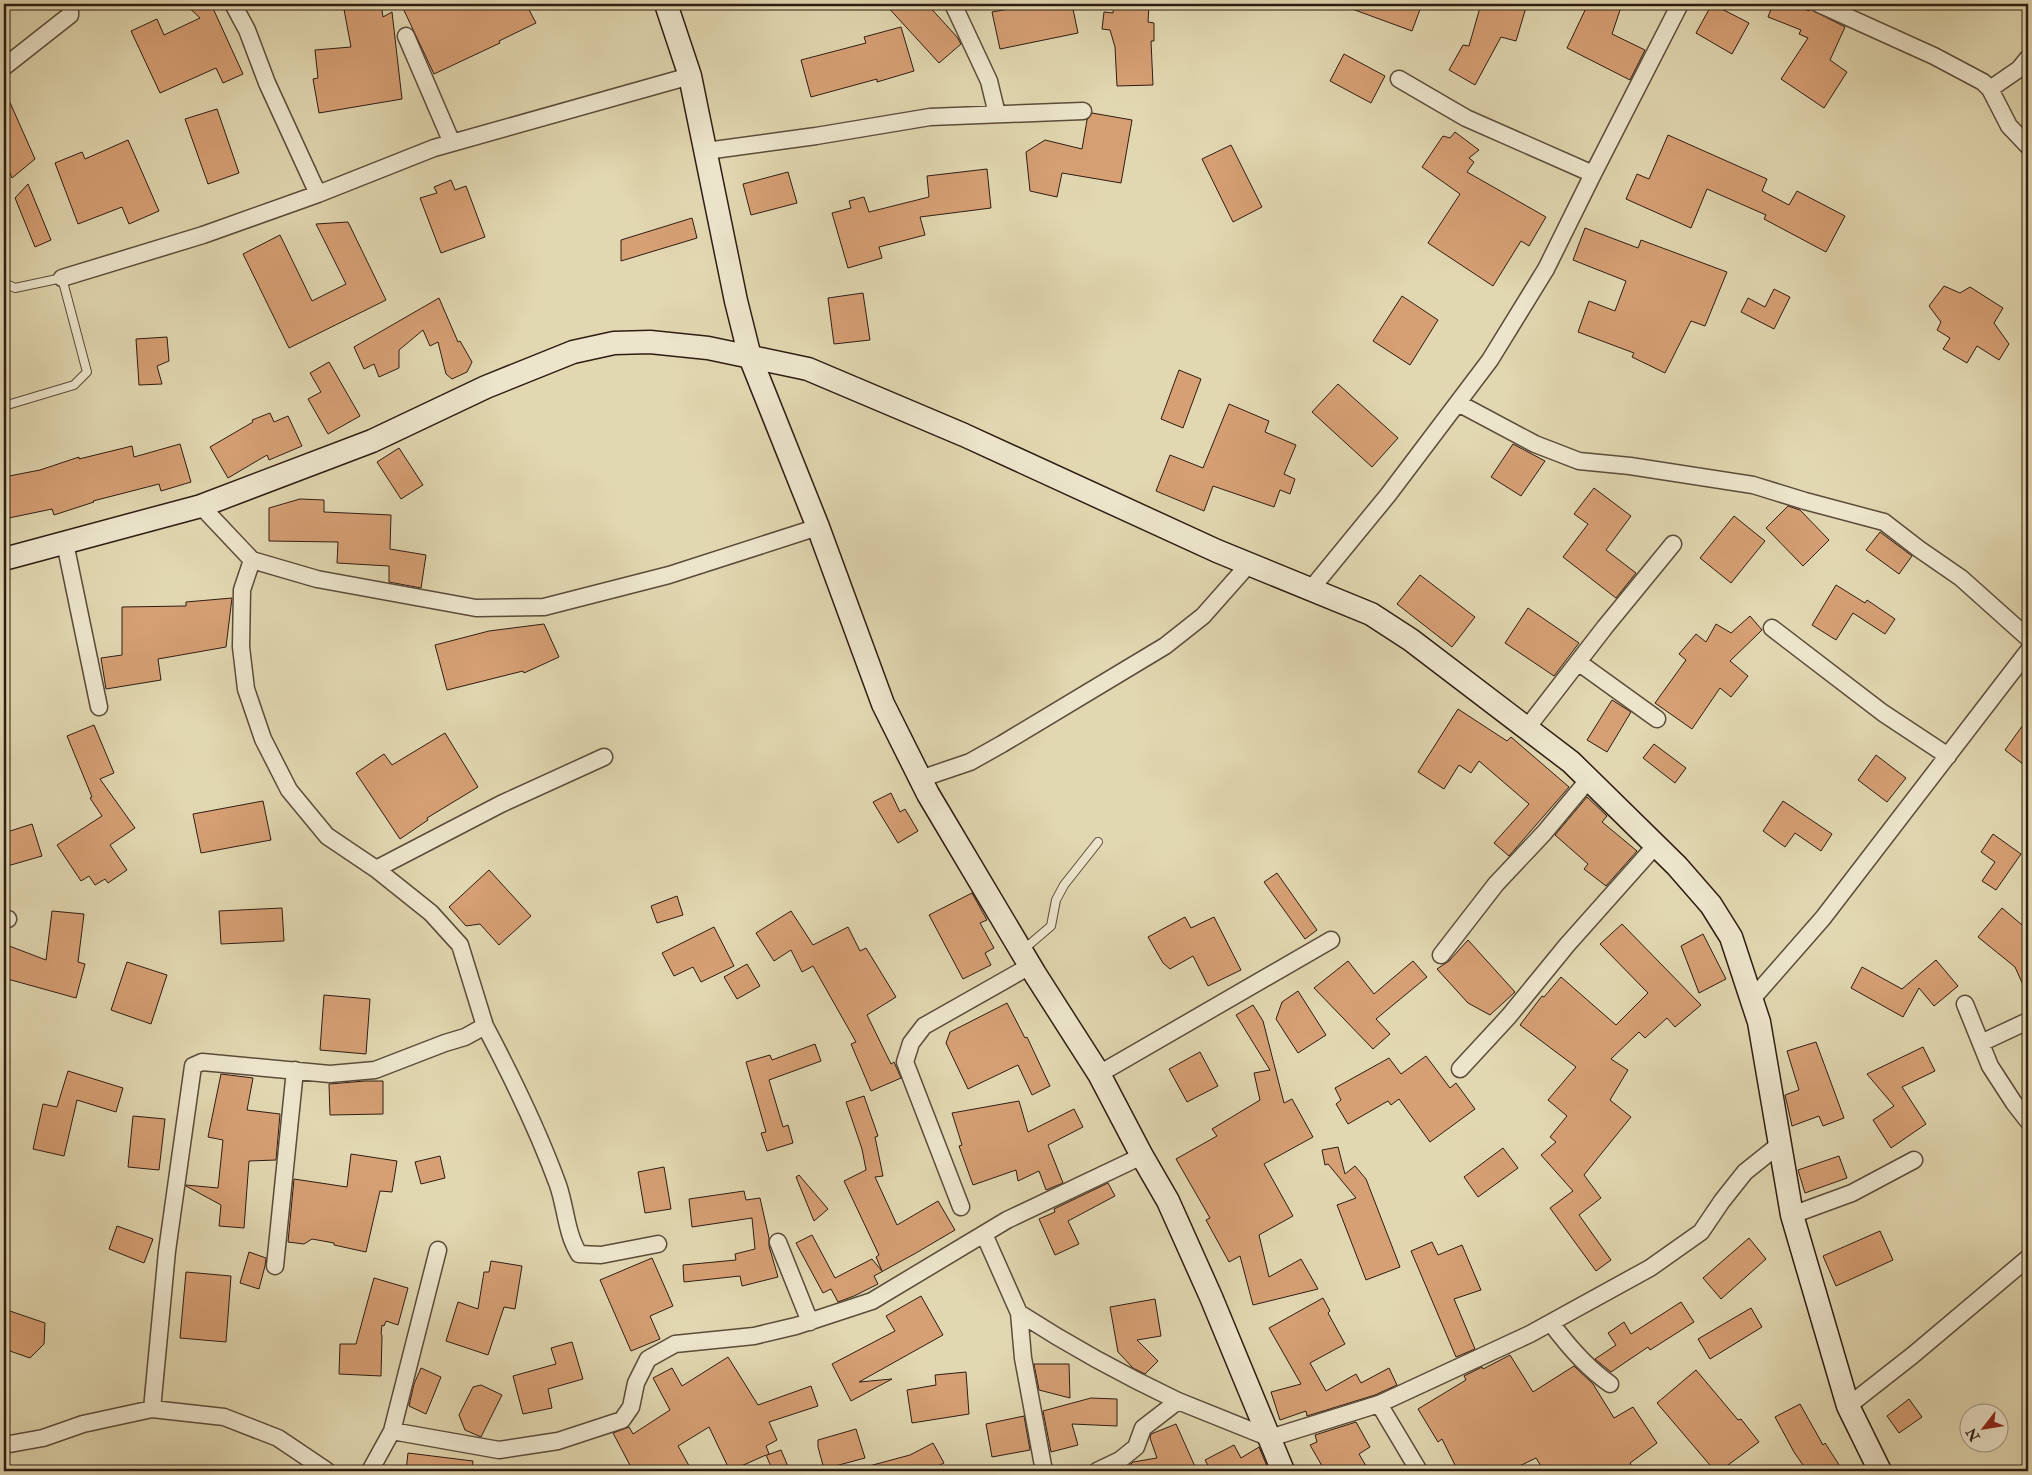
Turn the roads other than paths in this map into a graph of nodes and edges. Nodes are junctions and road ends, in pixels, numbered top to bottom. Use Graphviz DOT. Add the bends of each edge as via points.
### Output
graph roads {
  1 [pos="70,4"];
  2 [pos="233,4"];
  3 [pos="666,4"];
  4 [pos="953,4"];
  5 [pos="1680,4"];
  6 [pos="1819,4"];
  7 [pos="406,36"];
  8 [pos="2028,58"];
  9 [pos="4,67"];
  10 [pos="690,76"];
  11 [pos="1399,79"];
  12 [pos="1990,89"];
  13 [pos="1083,111"];
  14 [pos="997,114"];
  15 [pos="452,143"];
  16 [pos="2028,146"];
  17 [pos="706,151"];
  18 [pos="1593,174"];
  19 [pos="318,194"];
  20 [pos="62,278"];
  21 [pos="4,283"];
  22 [pos="750,357"];
  23 [pos="1458,403"];
  24 [pos="4,406"];
  25 [pos="201,506"];
  26 [pos="818,527"];
  27 [pos="65,543"];
  28 [pos="1673,544"];
  29 [pos="4,559"];
  30 [pos="252,560"];
  31 [pos="1249,564"];
  32 [pos="1311,589"];
  33 [pos="1772,628"];
  34 [pos="2028,638"];
  35 [pos="2028,651"];
  36 [pos="1578,662"];
  37 [pos="99,708"];
  38 [pos="1657,719"];
  39 [pos="1527,728"];
  40 [pos="1948,756"];
  41 [pos="604,758"];
  42 [pos="920,779"];
  43 [pos="1588,779"];
  44 [pos="1098,842"];
  45 [pos="1656,845"];
  46 [pos="376,869"];
  47 [pos="1331,940"];
  48 [pos="1441,955"];
  49 [pos="1026,958"];
  50 [pos="1752,999"];
  51 [pos="1966,1004"];
  52 [pos="2028,1021"];
  53 [pos="485,1026"];
  54 [pos="1981,1043"];
  55 [pos="1460,1069"];
  56 [pos="295,1070"];
  57 [pos="1099,1074"];
  58 [pos="2028,1121"];
  59 [pos="1780,1144"];
  60 [pos="1142,1156"];
  61 [pos="1914,1160"];
  62 [pos="961,1206"];
  63 [pos="1792,1215"];
  64 [pos="984,1234"];
  65 [pos="778,1242"];
  66 [pos="658,1244"];
  67 [pos="438,1250"];
  68 [pos="2028,1258"];
  69 [pos="275,1266"];
  70 [pos="1019,1313"];
  71 [pos="810,1322"];
  72 [pos="1551,1323"];
  73 [pos="1610,1384"];
  74 [pos="1178,1401"];
  75 [pos="1379,1404"];
  76 [pos="1848,1406"];
  77 [pos="152,1409"];
  78 [pos="392,1431"];
  79 [pos="1270,1438"];
  80 [pos="4,1444"];
  81 [pos="327,1471"];
  82 [pos="370,1471"];
  83 [pos="1044,1471"];
  84 [pos="1097,1471"];
  85 [pos="1283,1471"];
  86 [pos="1419,1471"];
  87 [pos="1880,1471"];
  1 -- 9 [label="street" via="70,15"];
  2 -- 19 [label="street"];
  3 -- 10 [label="street"];
  4 -- 14 [label="street" via="989,81"];
  5 -- 18 [label="street"];
  6 -- 12 [label="street" via="1934,56"];
  7 -- 15 [label="street"];
  8 -- 12 [label="street" via="2019,69"];
  10 -- 15 [label="street"];
  10 -- 17 [label="street"];
  11 -- 18 [label="street" via="1466,118"];
  12 -- 16 [label="street" via="2009,126"];
  13 -- 14 [label="street"];
  14 -- 17 [label="street" via="930,117"];
  15 -- 19 [label="street"];
  17 -- 22 [label="street"];
  18 -- 23 [label="street" via="1546,269 1490,360"];
  19 -- 20 [label="street" via="203,235"];
  20 -- 21 [label="lane" via="16,288"];
  20 -- 24 [label="lane" via="87,372 74,385"];
  22 -- 25 [label="street" via="708,348 650,342 614,343 573,352 486,387 372,441"];
  22 -- 26 [label="street"];
  22 -- 31 [label="street" via="808,369 964,435"];
  23 -- 32 [label="street" via="1388,496"];
  23 -- 34 [label="street" via="1535,444 1579,460 1753,485 1884,522 1960,578"];
  25 -- 27 [label="street"];
  25 -- 30 [label="street"];
  26 -- 30 [label="street" via="669,575 544,607 476,608 317,579"];
  26 -- 42 [label="street" via="882,704"];
  27 -- 29 [label="street"];
  27 -- 37 [label="street"];
  28 -- 36 [label="street"];
  30 -- 46 [label="street" via="242,590 241,647 246,689 263,739 289,790 326,836"];
  31 -- 32 [label="street"];
  31 -- 42 [label="street" via="1202,616 1165,646 970,762"];
  32 -- 39 [label="street" via="1371,614 1411,640"];
  33 -- 40 [label="street" via="1882,712"];
  35 -- 40 [label="street"];
  36 -- 38 [label="street"];
  36 -- 39 [label="street"];
  39 -- 43 [label="street"];
  40 -- 50 [label="street" via="1823,918"];
  41 -- 46 [label="street" via="502,804"];
  42 -- 49 [label="street"];
  43 -- 45 [label="street"];
  43 -- 48 [label="street" via="1496,884"];
  44 -- 49 [label="lane" via="1064,885 1056,900 1051,926"];
  45 -- 50 [label="street" via="1716,913 1731,937"];
  45 -- 55 [label="street"];
  46 -- 53 [label="street" via="431,913 460,945"];
  47 -- 57 [label="street"];
  49 -- 57 [label="street"];
  49 -- 62 [label="street" via="924,1026 911,1043 905,1062"];
  50 -- 59 [label="street" via="1759,1022"];
  51 -- 54 [label="street"];
  52 -- 54 [label="street"];
  53 -- 56 [label="street" via="465,1037 375,1070 330,1074"];
  53 -- 66 [label="street" via="510,1072 558,1186 572,1242 579,1254 601,1255"];
  54 -- 58 [label="street" via="1990,1066"];
  56 -- 69 [label="street"];
  56 -- 77 [label="street" via="202,1062 193,1066 167,1251"];
  57 -- 60 [label="street"];
  59 -- 63 [label="street"];
  59 -- 72 [label="street" via="1745,1172 1701,1232 1650,1268"];
  60 -- 64 [label="street"];
  60 -- 79 [label="street" via="1168,1200"];
  61 -- 63 [label="street" via="1852,1193"];
  63 -- 76 [label="street"];
  64 -- 70 [label="street"];
  64 -- 71 [label="street" via="872,1301"];
  65 -- 71 [label="street"];
  67 -- 78 [label="street"];
  68 -- 76 [label="street"];
  70 -- 74 [label="street" via="1128,1378"];
  70 -- 83 [label="street" via="1023,1358"];
  71 -- 78 [label="street" via="754,1336 675,1344 648,1359 636,1383 631,1407 622,1420 558,1441 499,1450"];
  72 -- 73 [label="street" via="1566,1344"];
  72 -- 75 [label="street"];
  74 -- 79 [label="street"];
  74 -- 84 [label="street" via="1143,1428 1136,1447 1120,1460"];
  75 -- 79 [label="street"];
  75 -- 86 [label="street"];
  76 -- 87 [label="street"];
  77 -- 80 [label="street" via="83,1424 43,1438"];
  77 -- 81 [label="street" via="224,1417 278,1438"];
  78 -- 82 [label="street"];
  79 -- 85 [label="street"];
}
